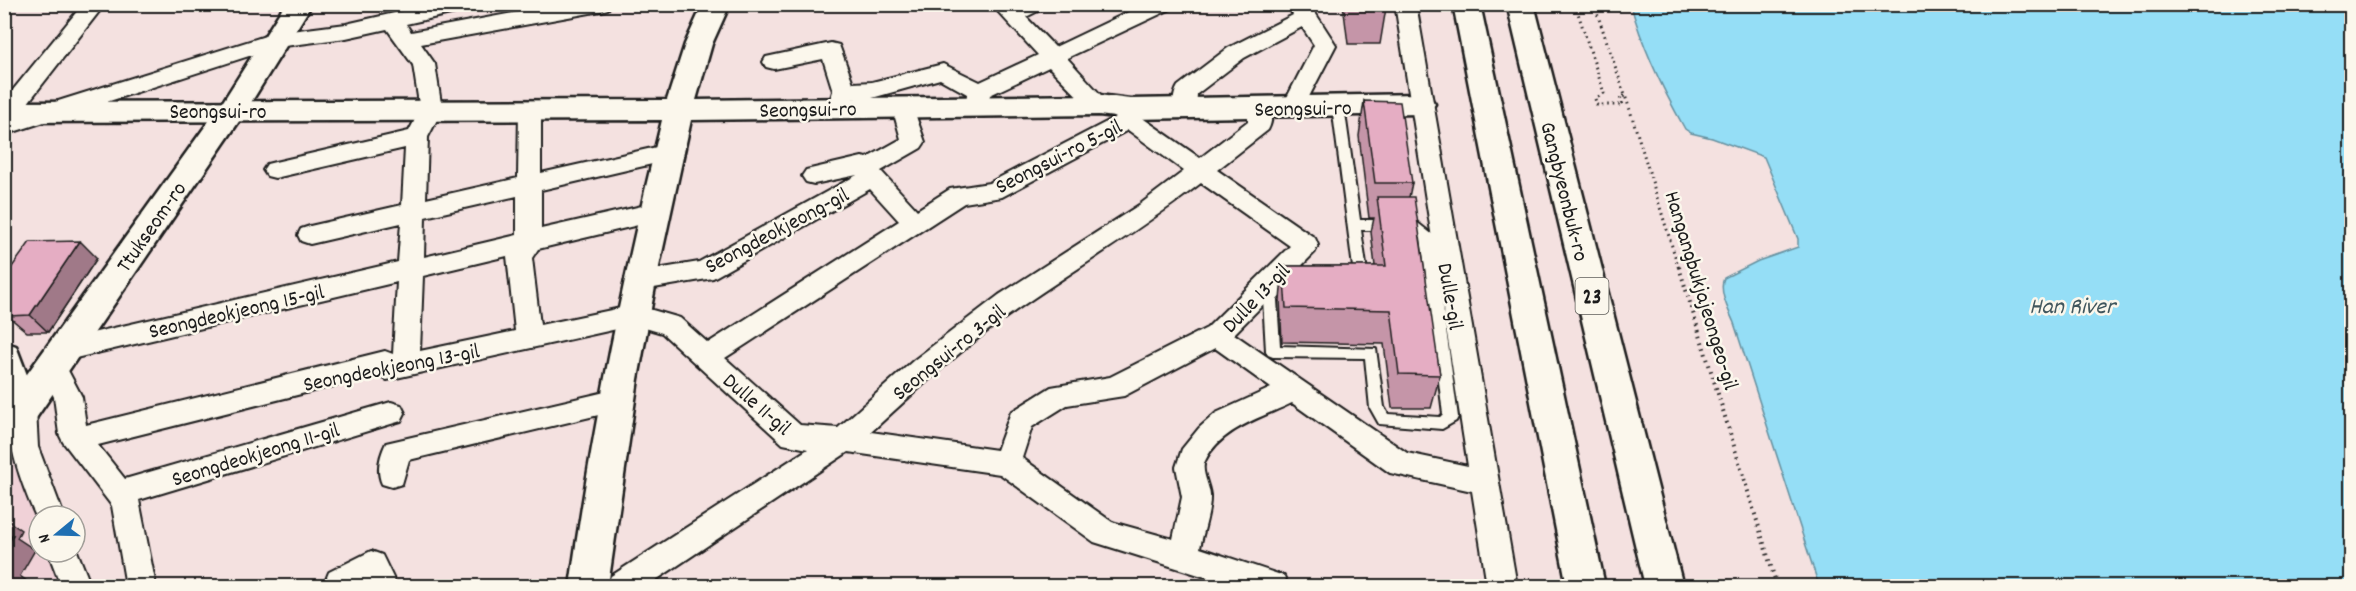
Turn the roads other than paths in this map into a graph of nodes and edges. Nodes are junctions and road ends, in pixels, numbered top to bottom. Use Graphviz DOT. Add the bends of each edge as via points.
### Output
graph roads {
  1 [pos="95,4"];
  2 [pos="299,4"];
  3 [pos="601,4"];
  4 [pos="717,4"];
  5 [pos="1035,4"];
  6 [pos="1164,4"];
  7 [pos="1405,4"];
  8 [pos="1466,4"];
  9 [pos="1520,4"];
  10 [pos="462,5"];
  11 [pos="1006,10"];
  12 [pos="1302,10"];
  13 [pos="383,16"];
  14 [pos="275,40"];
  15 [pos="406,40"];
  16 [pos="1053,56"];
  17 [pos="774,62"];
  18 [pos="978,99"];
  19 [pos="842,100"];
  20 [pos="1420,104"];
  21 [pos="1100,105"];
  22 [pos="1338,106"];
  23 [pos="903,107"];
  24 [pos="1293,107"];
  25 [pos="1185,108"];
  26 [pos="1259,108"];
  27 [pos="232,110"];
  28 [pos="431,110"];
  29 [pos="530,110"];
  30 [pos="680,110"];
  31 [pos="45,112"];
  32 [pos="1129,115"];
  33 [pos="6,117"];
  34 [pos="417,137"];
  35 [pos="670,152"];
  36 [pos="275,170"];
  37 [pos="1201,171"];
  38 [pos="869,173"];
  39 [pos="814,176"];
  40 [pos="529,184"];
  41 [pos="414,211"];
  42 [pos="655,212"];
  43 [pos="915,223"];
  44 [pos="1354,225"];
  45 [pos="310,235"];
  46 [pos="529,242"];
  47 [pos="410,269"];
  48 [pos="1313,279"];
  49 [pos="1349,279"];
  50 [pos="642,280"];
  51 [pos="635,315"];
  52 [pos="1216,335"];
  53 [pos="529,338"];
  54 [pos="4,356"];
  55 [pos="706,357"];
  56 [pos="57,359"];
  57 [pos="406,364"];
  58 [pos="1294,390"];
  59 [pos="618,400"];
  60 [pos="391,413"];
  61 [pos="13,422"];
  62 [pos="77,439"];
  63 [pos="844,440"];
  64 [pos="1006,463"];
  65 [pos="392,475"];
  66 [pos="1483,481"];
  67 [pos="120,493"];
  68 [pos="45,504"];
  69 [pos="1184,556"];
  70 [pos="68,564"];
  71 [pos="1218,579"];
  72 [pos="340,582"];
  73 [pos="76,586"];
  74 [pos="141,586"];
  75 [pos="382,586"];
  76 [pos="589,586"];
  77 [pos="622,586"];
  78 [pos="1274,586"];
  79 [pos="1502,586"];
  80 [pos="1586,586"];
  81 [pos="1664,586"];
  1 -- 33 [label="street"];
  2 -- 14 [label="main road, Ttukseom-ro"];
  3 -- 15 [label="street"];
  4 -- 30 [label="main road" via="706,23"];
  5 -- 11 [label="street"];
  6 -- 16 [label="street"];
  7 -- 20 [label="street, Dulle-gil"];
  8 -- 80 [label="main road"];
  9 -- 81 [label="main road, Gangbyeonbuk-ro / 23"];
  10 -- 13 [label="street"];
  11 -- 16 [label="street"];
  12 -- 24 [label="street" via="1325,45"];
  12 -- 25 [label="street" via="1186,91"];
  13 -- 14 [label="street" via="346,31"];
  13 -- 15 [label="street"];
  14 -- 27 [label="main road, Ttukseom-ro"];
  14 -- 31 [label="street"];
  15 -- 28 [label="street" via="424,64"];
  16 -- 18 [label="street"];
  16 -- 21 [label="street"];
  17 -- 19 [label="street" via="831,50"];
  18 -- 19 [label="street" via="943,71"];
  18 -- 21 [label="main road, Seongsui-ro"];
  18 -- 23 [label="main road, Seongsui-ro"];
  19 -- 23 [label="main road, Seongsui-ro"];
  19 -- 30 [label="main road, Seongsui-ro"];
  20 -- 22 [label="main road, Seongsui-ro"];
  20 -- 66 [label="street, Dulle-gil"];
  21 -- 32 [label="main road, Seongsui-ro"];
  22 -- 24 [label="main road, Seongsui-ro"];
  22 -- 44 [label="lane"];
  23 -- 38 [label="street" via="912,142"];
  24 -- 26 [label="main road, Seongsui-ro"];
  25 -- 26 [label="main road, Seongsui-ro"];
  25 -- 32 [label="main road, Seongsui-ro"];
  26 -- 37 [label="street, Seongsui-ro 3-gil" via="1260,123"];
  27 -- 28 [label="main road, Seongsui-ro"];
  27 -- 31 [label="main road, Seongsui-ro"];
  27 -- 56 [label="main road, Ttukseom-ro"];
  28 -- 29 [label="main road, Seongsui-ro"];
  28 -- 34 [label="street"];
  29 -- 30 [label="main road, Seongsui-ro"];
  29 -- 40 [label="street"];
  30 -- 35 [label="main road"];
  31 -- 33 [label="main road, Seongsui-ro"];
  32 -- 37 [label="street, Dulle 13-gil"];
  32 -- 43 [label="street, Seongsui-ro 5-gil" via="994,190 958,195"];
  34 -- 36 [label="street"];
  34 -- 41 [label="street"];
  35 -- 40 [label="street"];
  35 -- 42 [label="main road"];
  37 -- 52 [label="street, Dulle 13-gil" via="1306,245"];
  37 -- 63 [label="street, Seongsui-ro 3-gil" via="1148,211 1008,302 923,368"];
  38 -- 39 [label="street" via="862,165"];
  38 -- 43 [label="street"];
  38 -- 50 [label="street, Seongdeokjeong-gil" via="704,271"];
  40 -- 41 [label="street"];
  40 -- 46 [label="street"];
  41 -- 45 [label="street"];
  41 -- 47 [label="street"];
  42 -- 46 [label="street, Seongdeokjeong 15-gil"];
  42 -- 50 [label="main road"];
  43 -- 55 [label="street, Seongsui-ro 5-gil"];
  44 -- 48 [label="lane" via="1414,225 1428,235 1451,417 1442,423 1384,420 1377,408 1371,353 1273,351 1270,298 1289,278"];
  44 -- 49 [label="lane" via="1361,279"];
  46 -- 47 [label="street, Seongdeokjeong 15-gil"];
  46 -- 53 [label="street" via="519,257"];
  47 -- 56 [label="street, Seongdeokjeong 15-gil"];
  47 -- 57 [label="street"];
  50 -- 51 [label="main road"];
  51 -- 53 [label="street, Seongdeokjeong 13-gil"];
  51 -- 55 [label="street, Dulle 11-gil" via="671,325"];
  51 -- 59 [label="main road"];
  52 -- 58 [label="street, Dulle 13-gil"];
  52 -- 64 [label="street" via="1114,388 1061,395 1021,420"];
  53 -- 57 [label="street, Seongdeokjeong 13-gil"];
  54 -- 61 [label="main road"];
  55 -- 63 [label="street, Dulle 11-gil" via="793,436"];
  56 -- 61 [label="main road, Ttukseom-ro"];
  56 -- 62 [label="street"];
  57 -- 62 [label="street, Seongdeokjeong 13-gil" via="387,369 385,362"];
  58 -- 66 [label="street, Dulle 13-gil" via="1400,464"];
  58 -- 69 [label="street" via="1226,421 1192,457 1196,497"];
  59 -- 65 [label="street" via="396,451"];
  59 -- 76 [label="main road" via="602,483"];
  60 -- 67 [label="street, Seongdeokjeong 11-gil"];
  61 -- 68 [label="street"];
  62 -- 67 [label="street"];
  63 -- 64 [label="street, Dulle 11-gil"];
  63 -- 77 [label="street, Seongsui-ro 3-gil"];
  64 -- 69 [label="street, Dulle 11-gil" via="1104,533"];
  66 -- 79 [label="street, Dulle-gil"];
  67 -- 74 [label="street" via="126,502"];
  69 -- 71 [label="street, Dulle 11-gil"];
  70 -- 73 [label="street"];
  71 -- 78 [label="street, Dulle 11-gil"];
  72 -- 75 [label="street" via="371,565"];
}
